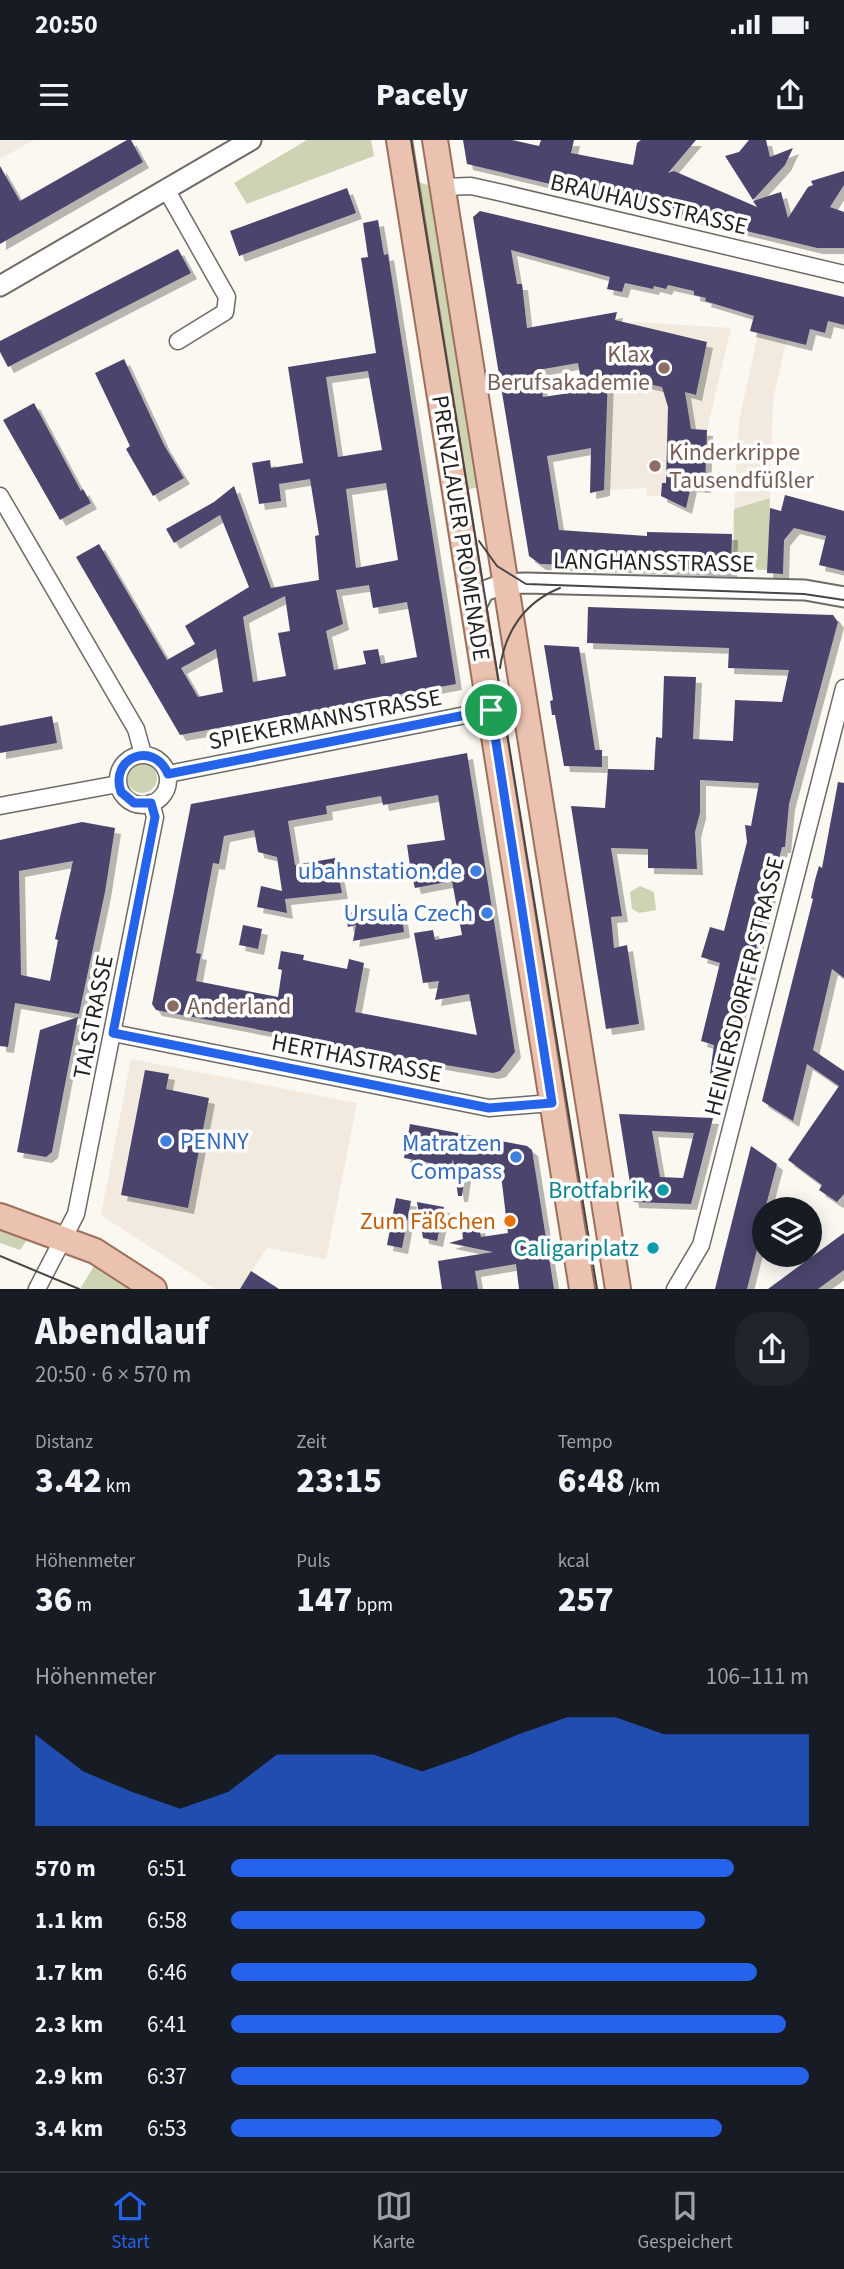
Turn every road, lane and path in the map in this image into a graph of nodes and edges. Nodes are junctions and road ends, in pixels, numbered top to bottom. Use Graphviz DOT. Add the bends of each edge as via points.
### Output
graph roads {
  1 [pos="251,140"];
  2 [pos="399,140"];
  3 [pos="435,140"];
  4 [pos="443,187"];
  5 [pos="166,190"];
  6 [pos="844,274"];
  7 [pos="0,286"];
  8 [pos="178,341"];
  9 [pos="0,496"];
  10 [pos="504,584"];
  11 [pos="844,597"];
  12 [pos="475,608"];
  13 [pos="844,688"];
  14 [pos="491,710"];
  15 [pos="143,754"];
  16 [pos="168,774"];
  17 [pos="118,783"];
  18 [pos="151,803"];
  19 [pos="0,806"];
  20 [pos="113,1033"];
  21 [pos="552,1103"];
  22 [pos="0,1216"];
  23 [pos="65,1238"];
  24 [pos="37,1289"];
  25 [pos="154,1289"];
  26 [pos="582,1289"];
  27 [pos="618,1289"];
  28 [pos="675,1289"];
  1 -- 5 [label="street"];
  2 -- 12 [label="main road, PRENZLAUER PROMENADE"];
  3 -- 4 [label="main road, PRENZLAUER PROMENADE"];
  4 -- 6 [label="street, BRAUHAUSSTRASSE" via="471,186"];
  4 -- 10 [label="main road, PRENZLAUER PROMENADE"];
  5 -- 7 [label="street"];
  5 -- 8 [label="street" via="227,297 225,312"];
  9 -- 15 [label="street" via="136,729"];
  10 -- 11 [label="street, LANGHANSSTRASSE" via="649,584 805,590"];
  10 -- 12 [label="street" via="484,591"];
  10 -- 27 [label="main road, PRENZLAUER PROMENADE"];
  12 -- 14 [label="main road, PRENZLAUER PROMENADE"];
  13 -- 28 [label="street, HEINERSDORFER STRASSE" via="701,1245"];
  14 -- 16 [label="street, SPIEKERMANNSTRASSE"];
  14 -- 21 [label="main road, PRENZLAUER PROMENADE"];
  15 -- 16 [label="street" via="159,760"];
  15 -- 17 [label="street" via="127,760"];
  16 -- 18 [label="street" via="165,792"];
  17 -- 18 [label="street" via="134,803"];
  17 -- 19 [label="street"];
  18 -- 20 [label="street, TALSTRASSE" via="155,817"];
  20 -- 21 [label="street, HERTHASTRASSE" via="489,1108"];
  20 -- 23 [label="street, TALSTRASSE" via="76,1214"];
  21 -- 26 [label="main road, PRENZLAUER PROMENADE"];
  22 -- 23 [label="main road"];
  23 -- 24 [label="street, TALSTRASSE"];
  23 -- 25 [label="main road" via="95,1251"];
}
